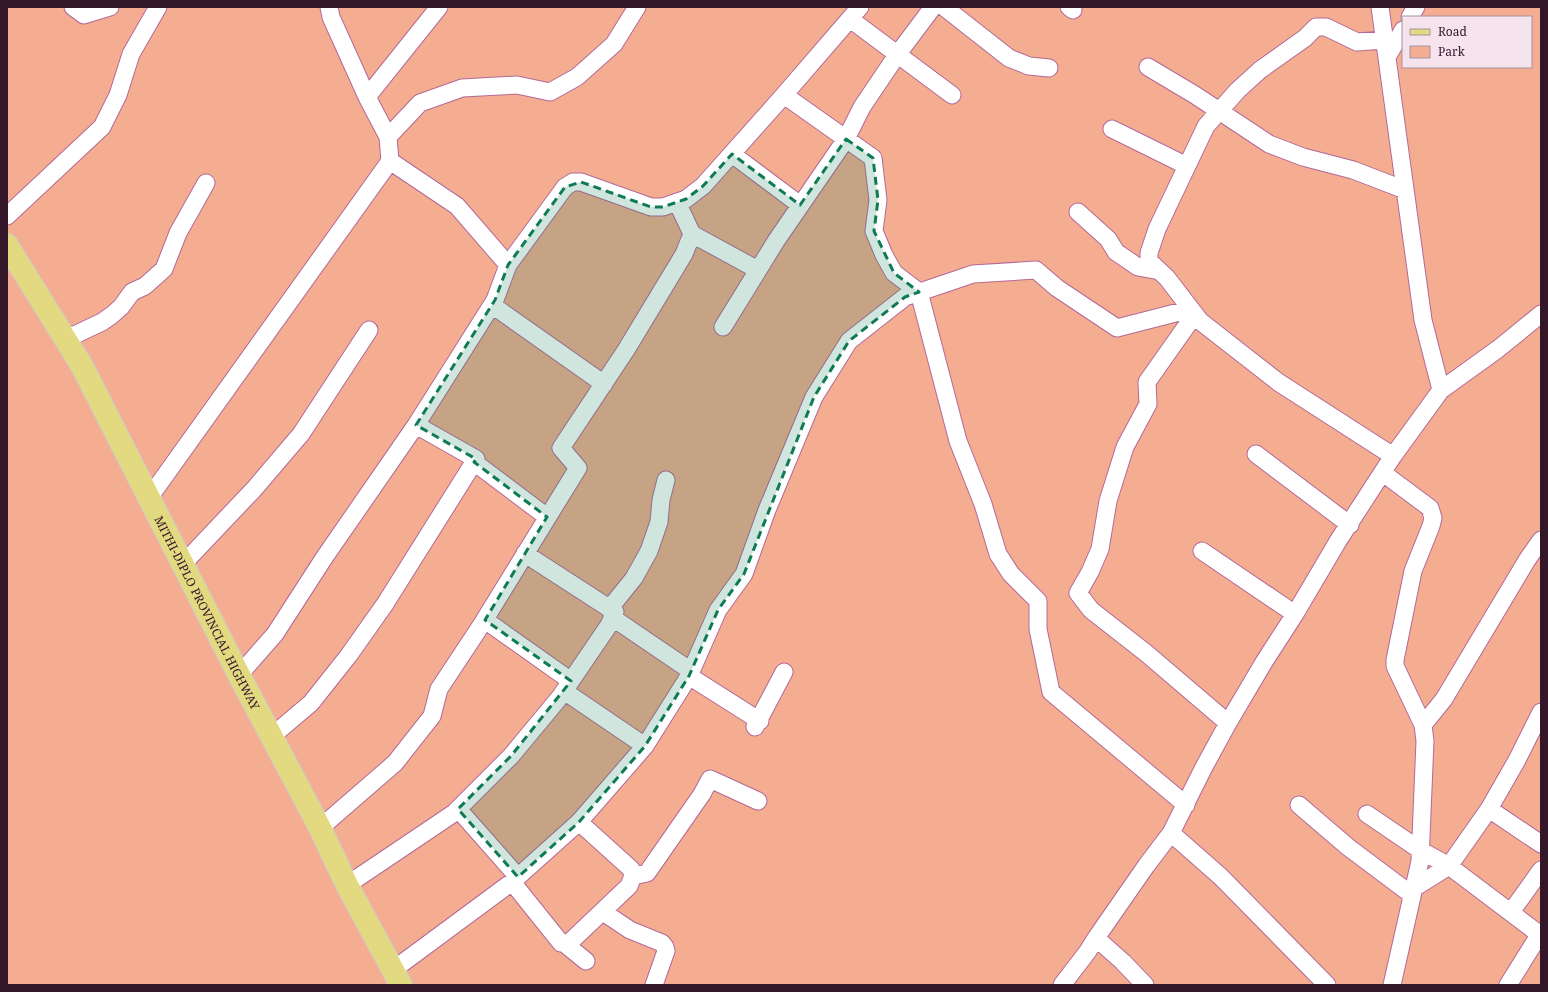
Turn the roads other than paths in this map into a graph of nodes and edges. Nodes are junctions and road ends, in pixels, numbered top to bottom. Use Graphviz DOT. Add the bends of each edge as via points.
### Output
graph roads {
  1 [pos="73,7"];
  2 [pos="110,7"];
  3 [pos="158,7"];
  4 [pos="329,7"];
  5 [pos="439,7"];
  6 [pos="637,7"];
  7 [pos="933,7"];
  8 [pos="944,7"];
  9 [pos="1380,7"];
  10 [pos="1416,7"];
  11 [pos="855,13"];
  12 [pos="1411,16"];
  13 [pos="1402,32"];
  14 [pos="1384,40"];
  15 [pos="897,55"];
  16 [pos="1387,57"];
  17 [pos="1148,67"];
  18 [pos="1050,68"];
  19 [pos="952,94"];
  20 [pos="784,95"];
  21 [pos="367,97"];
  22 [pos="1219,112"];
  23 [pos="1112,129"];
  24 [pos="388,137"];
  25 [pos="846,139"];
  26 [pos="732,154"];
  27 [pos="390,161"];
  28 [pos="1187,166"];
  29 [pos="206,183"];
  30 [pos="1405,190"];
  31 [pos="677,202"];
  32 [pos="800,205"];
  33 [pos="1078,212"];
  34 [pos="7,216"];
  35 [pos="692,234"];
  36 [pos="7,245"];
  37 [pos="508,265"];
  38 [pos="758,270"];
  39 [pos="1160,271"];
  40 [pos="919,292"];
  41 [pos="492,305"];
  42 [pos="1193,312"];
  43 [pos="1541,314"];
  44 [pos="723,327"];
  45 [pos="369,330"];
  46 [pos="66,339"];
  47 [pos="604,384"];
  48 [pos="1441,390"];
  49 [pos="416,425"];
  50 [pos="1256,454"];
  51 [pos="1393,456"];
  52 [pos="474,462"];
  53 [pos="1383,473"];
  54 [pos="666,480"];
  55 [pos="149,498"];
  56 [pos="547,517"];
  57 [pos="1350,525"];
  58 [pos="1541,540"];
  59 [pos="1202,551"];
  60 [pos="525,553"];
  61 [pos="183,564"];
  62 [pos="611,614"];
  63 [pos="1295,614"];
  64 [pos="485,620"];
  65 [pos="784,672"];
  66 [pos="690,674"];
  67 [pos="239,675"];
  68 [pos="568,686"];
  69 [pos="1541,712"];
  70 [pos="1228,722"];
  71 [pos="1423,725"];
  72 [pos="272,736"];
  73 [pos="644,746"];
  74 [pos="758,801"];
  75 [pos="1186,805"];
  76 [pos="1299,805"];
  77 [pos="458,809"];
  78 [pos="1489,809"];
  79 [pos="1368,814"];
  80 [pos="579,822"];
  81 [pos="320,828"];
  82 [pos="1171,833"];
  83 [pos="1541,844"];
  84 [pos="1420,850"];
  85 [pos="1449,866"];
  86 [pos="1541,870"];
  87 [pos="633,876"];
  88 [pos="515,880"];
  89 [pos="347,885"];
  90 [pos="1413,892"];
  91 [pos="603,912"];
  92 [pos="1511,912"];
  93 [pos="1540,933"];
  94 [pos="1096,938"];
  95 [pos="565,944"];
  96 [pos="586,960"];
  97 [pos="397,978"];
  98 [pos="1324,984"];
  99 [pos="654,985"];
  100 [pos="1062,985"];
  101 [pos="1145,985"];
  102 [pos="1392,985"];
  103 [pos="1508,985"];
  1 -- 2 [label="street" via="84,15"];
  3 -- 34 [label="street" via="131,54 118,95 102,127"];
  4 -- 21 [label="street" via="331,17"];
  5 -- 21 [label="street"];
  6 -- 24 [label="street" via="614,44 577,77 550,92 517,85 462,88 420,103"];
  7 -- 15 [label="street"];
  8 -- 18 [label="street" via="1009,58 1029,66"];
  9 -- 14 [label="street"];
  10 -- 12 [label="street"];
  11 -- 15 [label="street"];
  11 -- 20 [label="street"];
  13 -- 16 [label="street"];
  14 -- 16 [label="street"];
  14 -- 22 [label="street" via="1357,42 1326,26 1316,27 1306,38 1260,70"];
  15 -- 19 [label="street"];
  15 -- 25 [label="street" via="862,107"];
  16 -- 30 [label="street"];
  17 -- 22 [label="street"];
  20 -- 25 [label="street"];
  20 -- 26 [label="street"];
  21 -- 24 [label="street"];
  22 -- 28 [label="street" via="1206,126"];
  22 -- 30 [label="street" via="1269,144 1303,157 1353,170"];
  23 -- 28 [label="street"];
  24 -- 27 [label="street"];
  25 -- 32 [label="street"];
  25 -- 40 [label="street" via="873,158 878,200 874,231 894,273"];
  26 -- 31 [label="street" via="703,186 686,199"];
  26 -- 32 [label="street"];
  27 -- 37 [label="street" via="457,206"];
  27 -- 55 [label="street"];
  28 -- 39 [label="street" via="1157,229 1149,253 1149,261"];
  29 -- 46 [label="street" via="178,233 164,269 145,286 132,292 112,315"];
  30 -- 48 [label="street" via="1423,320"];
  31 -- 35 [label="street"];
  31 -- 37 [label="street" via="663,207 651,207 581,182 574,182 565,187"];
  32 -- 38 [label="street"];
  33 -- 39 [label="street" via="1108,240 1116,252 1138,267"];
  35 -- 38 [label="street"];
  35 -- 47 [label="street" via="684,254"];
  36 -- 46 [label="main road, MITHI-DIPLO PROVINCIAL HIGHWAY"];
  37 -- 41 [label="street"];
  38 -- 44 [label="street"];
  39 -- 42 [label="street"];
  40 -- 42 [label="street" via="973,274 1036,270 1057,288 1117,328"];
  40 -- 66 [label="street" via="905,297 849,341 814,397 744,574 718,610"];
  40 -- 75 [label="street" via="958,441 983,504 998,554 1010,574 1038,601 1038,629 1051,692"];
  41 -- 47 [label="street"];
  41 -- 49 [label="street"];
  42 -- 51 [label="street" via="1200,321 1278,382"];
  42 -- 70 [label="street" via="1147,382 1148,404 1125,447 1108,501 1100,549 1078,593 1091,610"];
  43 -- 48 [label="street" via="1498,350"];
  45 -- 61 [label="street" via="301,434 255,488"];
  46 -- 55 [label="main road, MITHI-DIPLO PROVINCIAL HIGHWAY"];
  47 -- 56 [label="street" via="561,448 578,468"];
  48 -- 51 [label="street"];
  49 -- 52 [label="street" via="476,459"];
  49 -- 67 [label="street" via="275,634"];
  50 -- 57 [label="street"];
  51 -- 53 [label="street"];
  52 -- 56 [label="street"];
  52 -- 72 [label="street" via="385,604 349,655 311,703"];
  53 -- 57 [label="street"];
  53 -- 71 [label="street" via="1430,508 1433,518 1413,571 1395,660 1395,666"];
  54 -- 62 [label="street" via="659,522 649,551"];
  55 -- 61 [label="main road, MITHI-DIPLO PROVINCIAL HIGHWAY"];
  56 -- 60 [label="street"];
  57 -- 63 [label="street"];
  58 -- 71 [label="street" via="1444,699"];
  59 -- 63 [label="street"];
  60 -- 62 [label="street"];
  60 -- 64 [label="street"];
  61 -- 67 [label="main road, MITHI-DIPLO PROVINCIAL HIGHWAY"];
  62 -- 66 [label="street"];
  62 -- 68 [label="street"];
  63 -- 70 [label="street"];
  64 -- 68 [label="street"];
  64 -- 81 [label="street" via="439,689 432,716 395,763"];
  65 -- 66 [label="street" via="758,724"];
  66 -- 73 [label="street"];
  67 -- 72 [label="main road, MITHI-DIPLO PROVINCIAL HIGHWAY"];
  68 -- 73 [label="street"];
  68 -- 77 [label="street" via="511,756"];
  69 -- 78 [label="street"];
  70 -- 75 [label="street"];
  71 -- 84 [label="street" via="1425,741"];
  72 -- 81 [label="main road, MITHI-DIPLO PROVINCIAL HIGHWAY"];
  73 -- 80 [label="street"];
  74 -- 87 [label="street" via="710,779 647,873"];
  75 -- 82 [label="street"];
  76 -- 90 [label="street" via="1348,847"];
  77 -- 88 [label="street"];
  77 -- 89 [label="street"];
  78 -- 83 [label="street"];
  78 -- 85 [label="street"];
  79 -- 84 [label="street"];
  80 -- 87 [label="street" via="631,869"];
  80 -- 88 [label="street"];
  81 -- 89 [label="main road, MITHI-DIPLO PROVINCIAL HIGHWAY"];
  82 -- 94 [label="street"];
  82 -- 98 [label="street" via="1221,877"];
  84 -- 85 [label="street"];
  84 -- 90 [label="street"];
  85 -- 90 [label="street"];
  85 -- 92 [label="street"];
  86 -- 92 [label="street"];
  87 -- 91 [label="street" via="629,886"];
  88 -- 95 [label="street" via="561,943"];
  88 -- 97 [label="street"];
  89 -- 97 [label="main road, MITHI-DIPLO PROVINCIAL HIGHWAY"];
  90 -- 102 [label="street"];
  91 -- 95 [label="street" via="570,944"];
  91 -- 99 [label="street" via="630,930 662,943 665,947 666,951"];
  92 -- 93 [label="street"];
  93 -- 103 [label="street"];
  94 -- 100 [label="street"];
  94 -- 101 [label="street"];
  95 -- 96 [label="street"];
}
